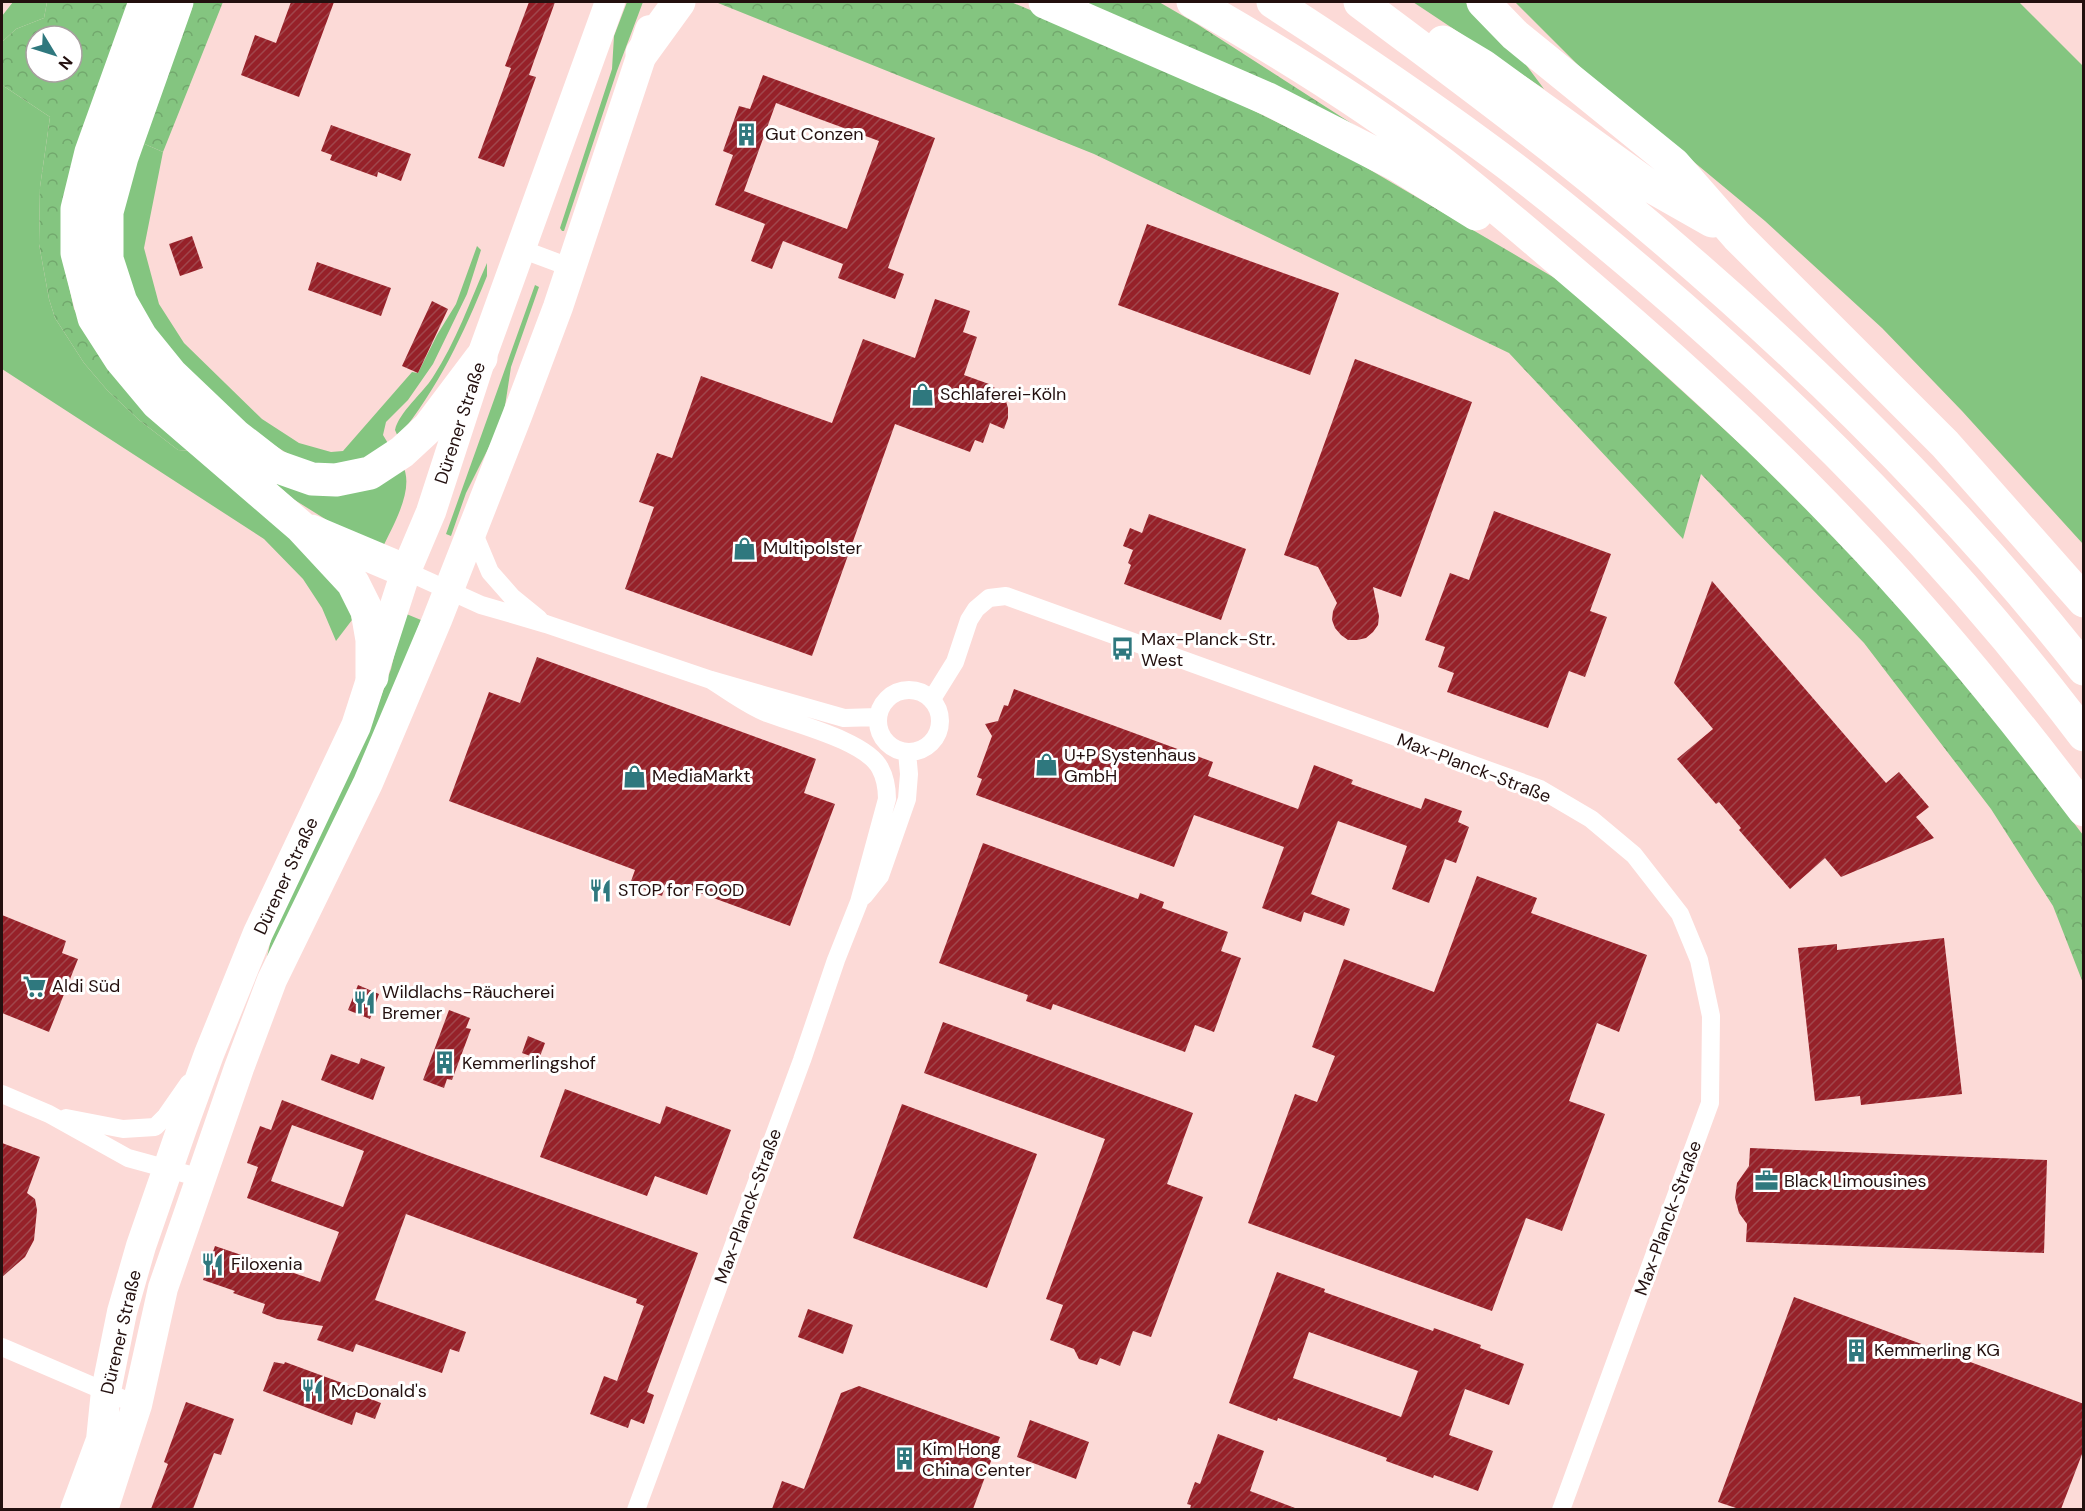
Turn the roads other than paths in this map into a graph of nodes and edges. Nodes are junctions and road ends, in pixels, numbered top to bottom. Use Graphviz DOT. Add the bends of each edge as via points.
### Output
graph roads {
  1 [pos="145,2"];
  2 [pos="177,2"];
  3 [pos="610,2"];
  4 [pos="660,2"];
  5 [pos="679,2"];
  6 [pos="1045,2"];
  7 [pos="1193,2"];
  8 [pos="1273,2"];
  9 [pos="1360,2"];
  10 [pos="1374,2"];
  11 [pos="1483,2"];
  12 [pos="642,53"];
  13 [pos="1737,236"];
  14 [pos="521,249"];
  15 [pos="572,268"];
  16 [pos="1568,268"];
  17 [pos="481,358"];
  18 [pos="1993,497"];
  19 [pos="301,527"];
  20 [pos="472,529"];
  21 [pos="406,571"];
  22 [pos="2084,575"];
  23 [pos="448,591"];
  24 [pos="2084,601"];
  25 [pos="546,624"];
  26 [pos="2084,669"];
  27 [pos="372,677"];
  28 [pos="711,680"];
  29 [pos="932,699"];
  30 [pos="878,717"];
  31 [pos="2084,735"];
  32 [pos="907,752"];
  33 [pos="2084,810"];
  34 [pos="859,902"];
  35 [pos="209,1054"];
  36 [pos="2,1094"];
  37 [pos="49,1114"];
  38 [pos="167,1170"];
  39 [pos="201,1178"];
  40 [pos="2,1347"];
  41 [pos="106,1392"];
  42 [pos="137,1405"];
  43 [pos="75,1509"];
  44 [pos="103,1509"];
  45 [pos="636,1509"];
  46 [pos="1561,1509"];
  1 -- 19 [label="highway" via="91,152 77,209 77,253 94,318 121,360 157,403"];
  2 -- 17 [label="highway" via="122,157 107,212 107,259 121,302 141,337 171,374 235,435 275,466 312,479 336,480 370,473 402,452 429,427"];
  3 -- 14 [label="main road, Dürener Straße"];
  4 -- 12 [label="main road, Dürener Straße"];
  5 -- 12 [label="highway"];
  6 -- 16 [label="highway" via="1268,99 1397,165"];
  7 -- 16 [label="highway" via="1320,78 1398,132"];
  8 -- 31 [label="highway" via="1484,146 1588,227 1715,336 1882,499 1975,602"];
  9 -- 26 [label="highway" via="1602,187 1777,338 1910,467 2029,600"];
  10 -- 13 [label="highway" via="1484,66 1645,183"];
  11 -- 13 [label="highway" via="1515,35 1674,164"];
  12 -- 15 [label="main road, Dürener Straße"];
  13 -- 18 [label="highway"];
  14 -- 15 [label="street"];
  14 -- 17 [label="main road, Dürener Straße"];
  15 -- 20 [label="main road, Dürener Straße"];
  16 -- 33 [label="highway" via="1691,375 1847,528 1977,674"];
  17 -- 21 [label="main road, Dürener Straße" via="431,512"];
  18 -- 22 [label="highway"];
  18 -- 24 [label="highway"];
  19 -- 21 [label="highway"];
  19 -- 27 [label="highway" via="353,583 367,611"];
  20 -- 23 [label="main road, Dürener Straße"];
  20 -- 25 [label="street, Max-Planck-Straße" via="490,572 512,597"];
  21 -- 23 [label="street, Max-Planck-Straße"];
  21 -- 27 [label="main road, Dürener Straße"];
  23 -- 25 [label="street, Max-Planck-Straße"];
  23 -- 39 [label="main road, Dürener Straße" via="368,783 272,980"];
  25 -- 28 [label="street, Max-Planck-Straße"];
  27 -- 35 [label="main road, Dürener Straße" via="356,726 258,933"];
  28 -- 30 [label="street, Max-Planck-Straße" via="844,718"];
  28 -- 34 [label="street, Max-Planck-Straße" via="764,712 849,743 880,766 887,783 887,799"];
  29 -- 30 [label="street" via="917,690 898,691 885,700"];
  29 -- 32 [label="street" via="940,714 938,733 929,745"];
  29 -- 46 [label="street, Max-Planck-Straße" via="955,662 976,609 989,598 1006,596 1540,789 1591,819 1634,855 1680,914 1700,960 1711,1016 1710,1103"];
  30 -- 32 [label="street" via="885,742"];
  32 -- 34 [label="street, Max-Planck-Straße" via="907,799 880,876"];
  34 -- 45 [label="street, Max-Planck-Straße"];
  35 -- 37 [label="street" via="155,1127 123,1129"];
  35 -- 38 [label="main road, Dürener Straße"];
  36 -- 37 [label="street"];
  37 -- 38 [label="street" via="128,1158"];
  38 -- 39 [label="street"];
  38 -- 41 [label="main road, Dürener Straße" via="118,1328"];
  39 -- 42 [label="main road, Dürener Straße" via="163,1288"];
  40 -- 41 [label="street"];
  41 -- 42 [label="street"];
  41 -- 43 [label="main road, Dürener Straße" via="101,1440"];
  42 -- 44 [label="main road, Dürener Straße"];
}
